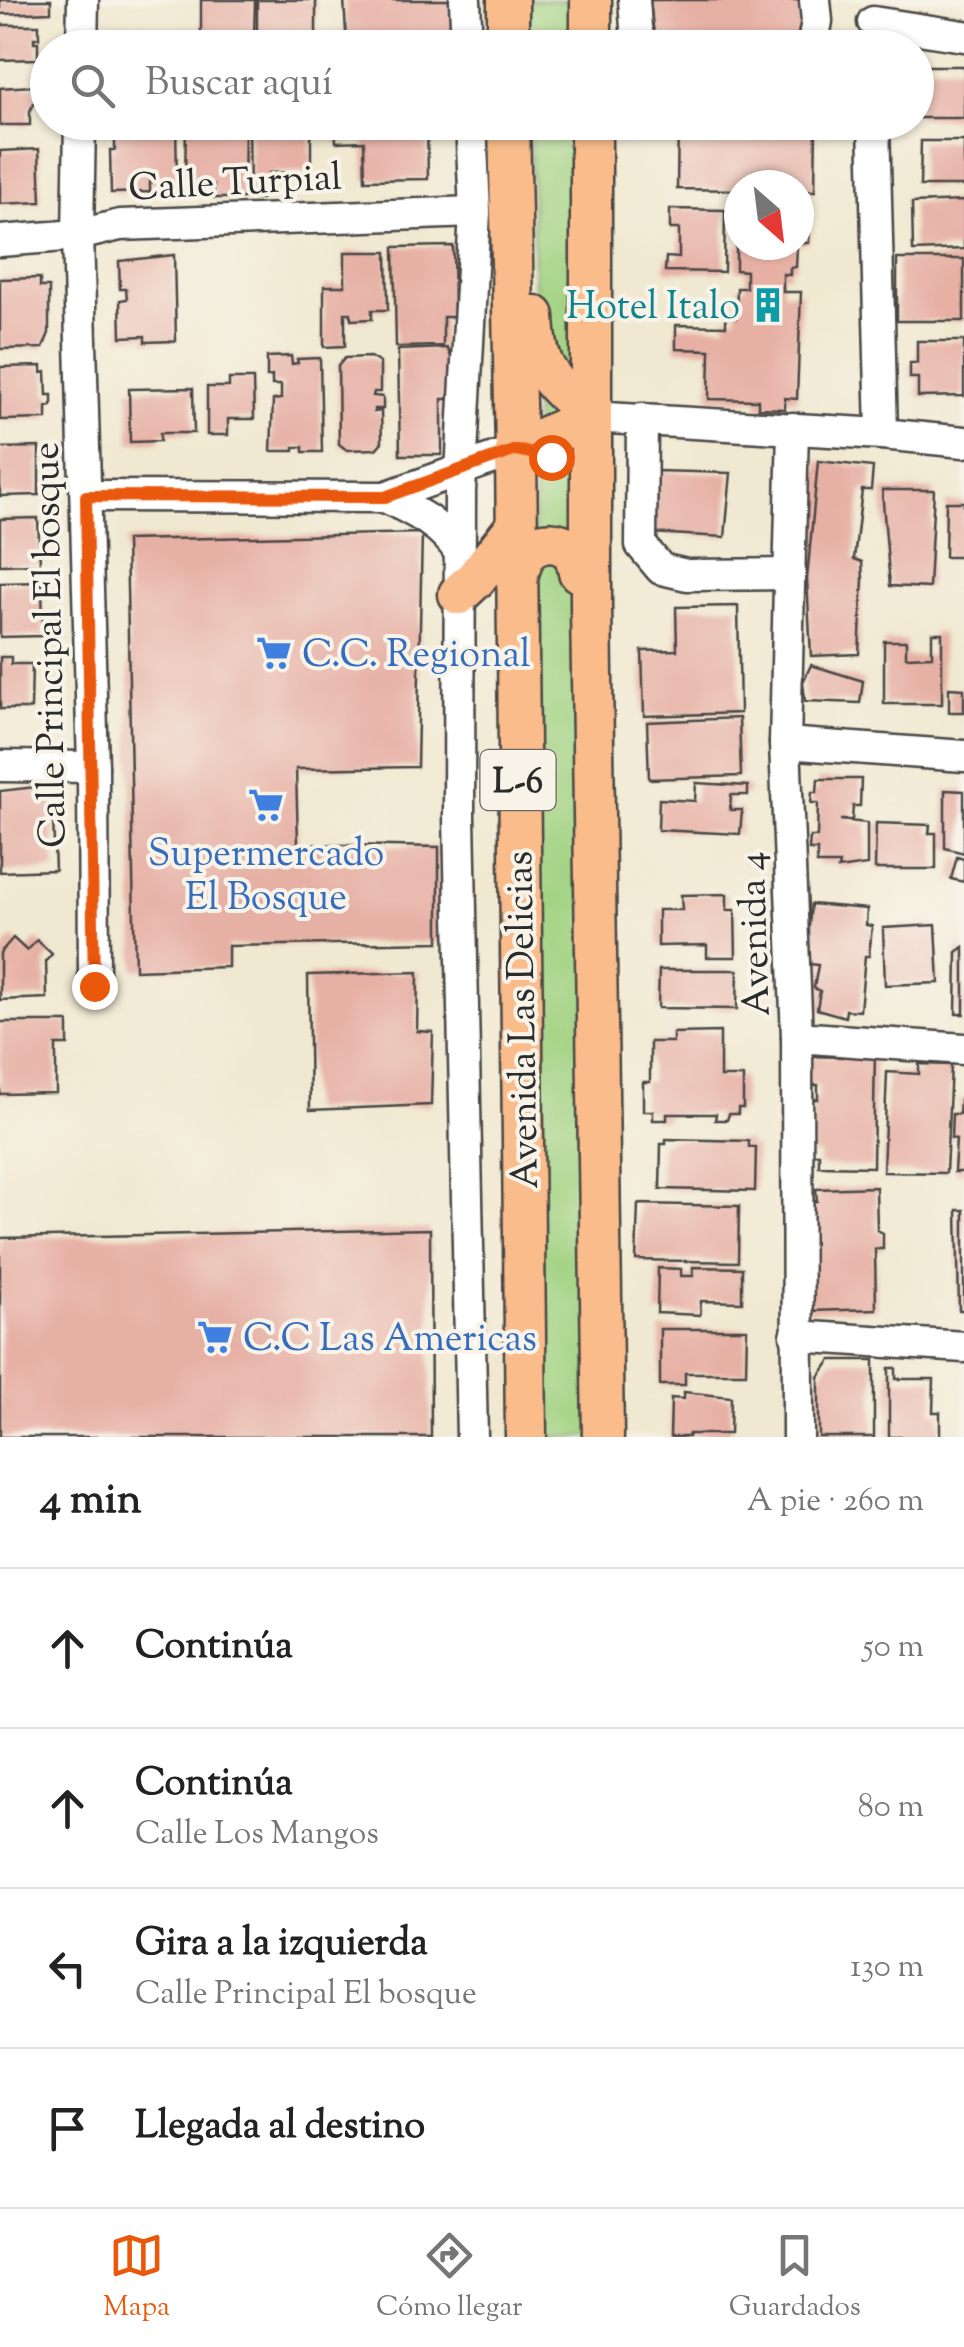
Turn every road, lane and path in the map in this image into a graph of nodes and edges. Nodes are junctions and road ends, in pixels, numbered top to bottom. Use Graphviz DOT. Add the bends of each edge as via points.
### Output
graph roads {
  1 [pos="83,0"];
  2 [pos="465,0"];
  3 [pos="508,0"];
  4 [pos="591,0"];
  5 [pos="634,0"];
  6 [pos="816,0"];
  7 [pos="873,23"];
  8 [pos="82,30"];
  9 [pos="466,30"];
  10 [pos="508,30"];
  11 [pos="591,30"];
  12 [pos="639,30"];
  13 [pos="815,30"];
  14 [pos="922,30"];
  15 [pos="934,32"];
  16 [pos="964,36"];
  17 [pos="80,140"];
  18 [pos="472,140"];
  19 [pos="509,140"];
  20 [pos="530,140"];
  21 [pos="591,140"];
  22 [pos="874,140"];
  23 [pos="475,212"];
  24 [pos="78,235"];
  25 [pos="0,241"];
  26 [pos="535,330"];
  27 [pos="591,330"];
  28 [pos="590,416"];
  29 [pos="642,419"];
  30 [pos="793,428"];
  31 [pos="882,434"];
  32 [pos="964,442"];
  33 [pos="516,450"];
  34 [pos="461,470"];
  35 [pos="86,496"];
  36 [pos="385,497"];
  37 [pos="516,528"];
  38 [pos="460,554"];
  39 [pos="790,574"];
  40 [pos="516,579"];
  41 [pos="585,588"];
  42 [pos="460,594"];
  43 [pos="785,742"];
  44 [pos="964,756"];
  45 [pos="0,766"];
  46 [pos="93,767"];
  47 [pos="94,986"];
  48 [pos="797,1037"];
  49 [pos="964,1049"];
  50 [pos="796,1336"];
  51 [pos="964,1347"];
  52 [pos="472,1437"];
  53 [pos="526,1437"];
  54 [pos="603,1437"];
  55 [pos="798,1437"];
  1 -- 8 [label="street"];
  2 -- 9 [label="street"];
  3 -- 10 [label="main road"];
  4 -- 11 [label="main road"];
  5 -- 12 [label="street"];
  6 -- 13 [label="street"];
  7 -- 14 [label="street"];
  15 -- 16 [label="street"];
  17 -- 24 [label="street, Calle Principal El bosque"];
  18 -- 23 [label="street"];
  19 -- 33 [label="main road, Avenida Las Delicias / L-6"];
  20 -- 26 [label="main road"];
  21 -- 27 [label="main road, Avenida Las Delicias / L-6"];
  22 -- 31 [label="street"];
  23 -- 24 [label="street, Calle Turpial" via="120,225"];
  23 -- 34 [label="street"];
  24 -- 25 [label="street, Calle Turpial"];
  24 -- 35 [label="street, Calle Principal El bosque"];
  26 -- 27 [label="main road" via="544,346 561,351"];
  26 -- 28 [label="main road" via="546,375"];
  27 -- 28 [label="main road, Avenida Las Delicias / L-6"];
  28 -- 29 [label="street"];
  28 -- 33 [label="main road"];
  28 -- 41 [label="main road, Avenida Las Delicias / L-6"];
  29 -- 30 [label="street"];
  29 -- 39 [label="street" via="642,544 661,568 687,575"];
  30 -- 31 [label="street"];
  30 -- 39 [label="street, Avenida 4"];
  31 -- 32 [label="street"];
  33 -- 34 [label="street"];
  33 -- 37 [label="main road, Avenida Las Delicias / L-6"];
  33 -- 41 [label="main road" via="551,457 575,483"];
  34 -- 36 [label="street"];
  34 -- 38 [label="street"];
  35 -- 36 [label="street"];
  35 -- 46 [label="street, Calle Principal El bosque"];
  36 -- 38 [label="street" via="424,516"];
  37 -- 40 [label="main road, Avenida Las Delicias / L-6"];
  37 -- 42 [label="main road"];
  38 -- 42 [label="street"];
  39 -- 43 [label="street, Avenida 4"];
  40 -- 41 [label="main road" via="524,553 555,542 574,552"];
  40 -- 53 [label="main road, Avenida Las Delicias / L-6"];
  41 -- 54 [label="main road, Avenida Las Delicias / L-6"];
  42 -- 52 [label="street"];
  43 -- 44 [label="street"];
  43 -- 48 [label="street, Avenida 4"];
  45 -- 46 [label="street"];
  46 -- 47 [label="street, Calle Principal El bosque"];
  48 -- 49 [label="street"];
  48 -- 50 [label="street, Avenida 4"];
  50 -- 51 [label="street"];
  50 -- 55 [label="street, Avenida 4"];
}
